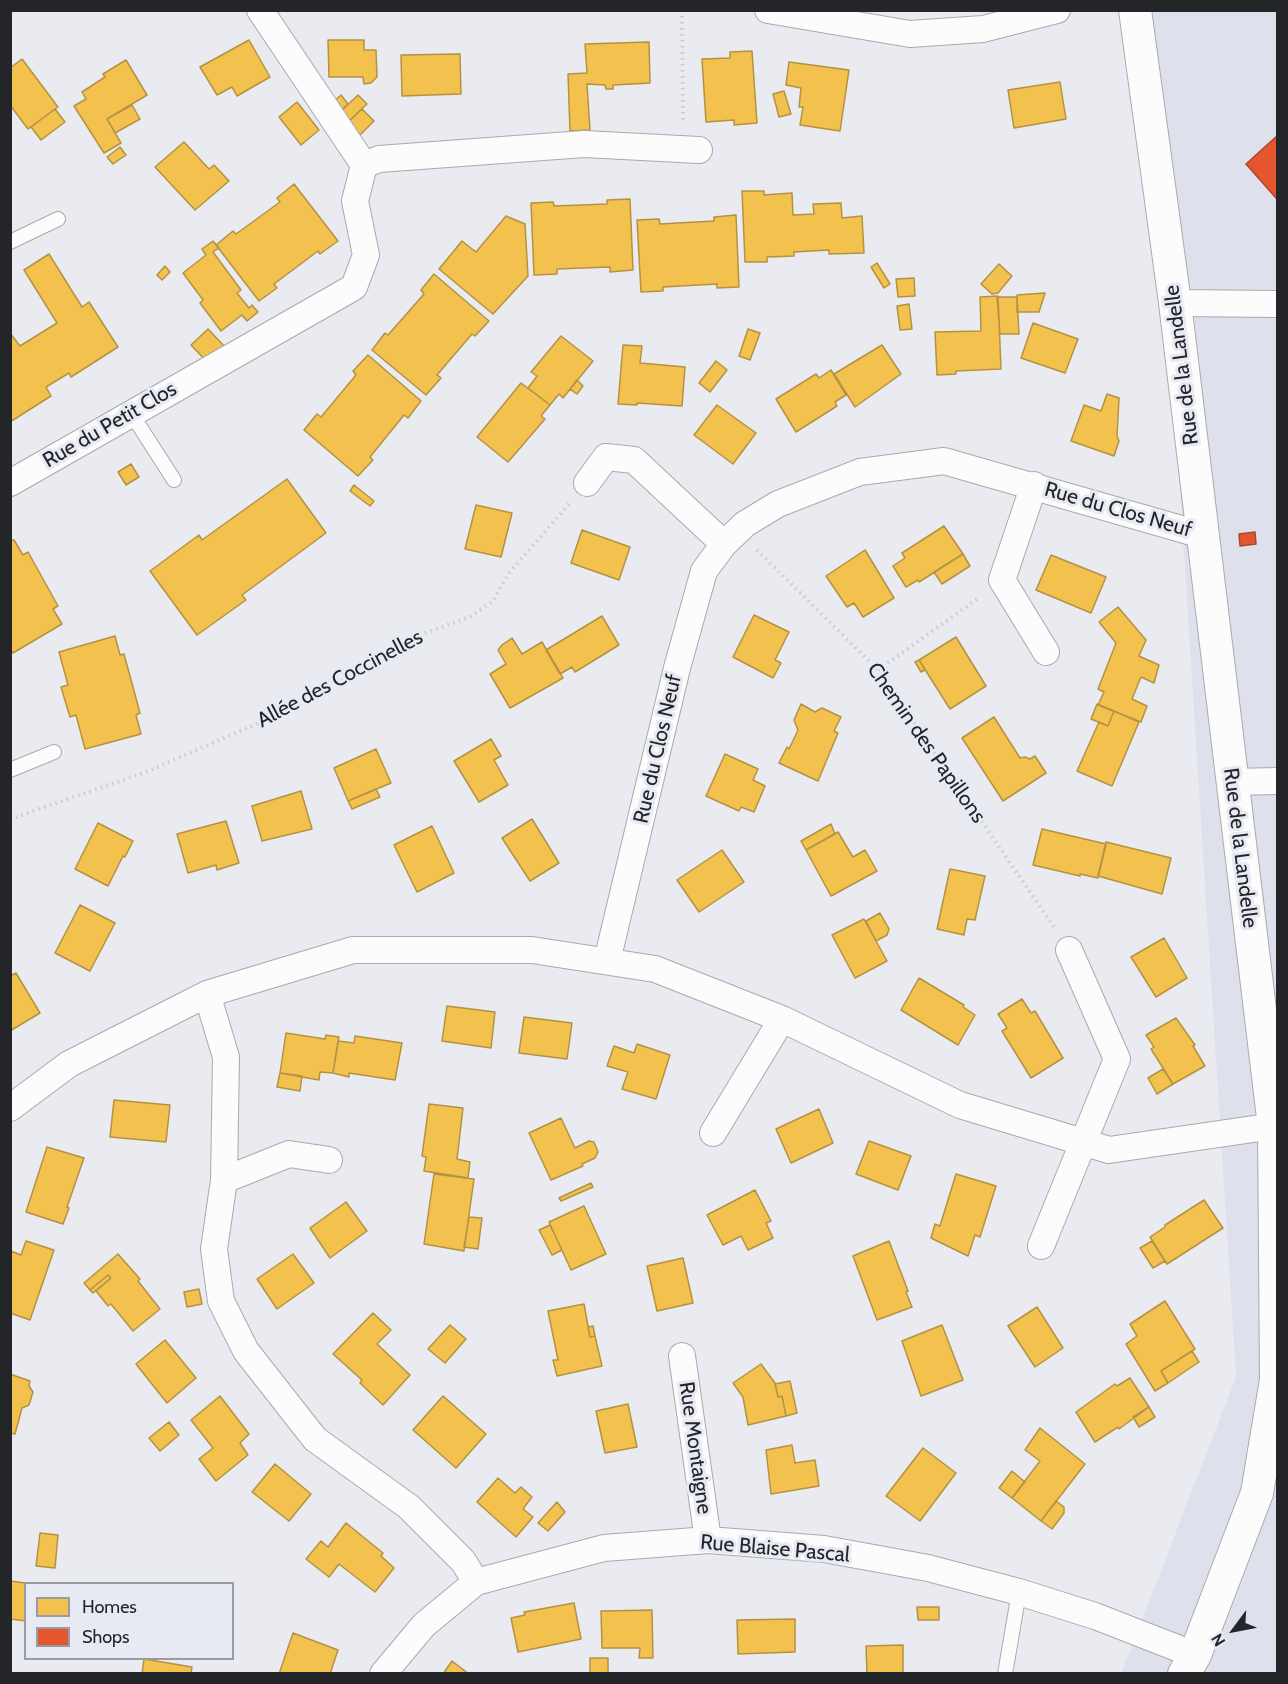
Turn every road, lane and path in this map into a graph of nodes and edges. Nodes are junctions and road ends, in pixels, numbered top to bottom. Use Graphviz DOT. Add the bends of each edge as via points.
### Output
graph roads {
  1 [pos="260,10"];
  2 [pos="682,10"];
  3 [pos="768,10"];
  4 [pos="1058,10"];
  5 [pos="1136,10"];
  6 [pos="691,149"];
  7 [pos="364,165"];
  8 [pos="58,219"];
  9 [pos="10,242"];
  10 [pos="1175,303"];
  11 [pos="1278,304"];
  12 [pos="131,413"];
  13 [pos="174,480"];
  14 [pos="10,483"];
  15 [pos="587,483"];
  16 [pos="1034,485"];
  17 [pos="745,524"];
  18 [pos="1202,535"];
  19 [pos="724,544"];
  20 [pos="1002,580"];
  21 [pos="1046,652"];
  22 [pos="878,670"];
  23 [pos="54,752"];
  24 [pos="10,770"];
  25 [pos="1278,781"];
  26 [pos="1232,782"];
  27 [pos="10,819"];
  28 [pos="1070,950"];
  29 [pos="607,962"];
  30 [pos="207,994"];
  31 [pos="782,1019"];
  32 [pos="10,1108"];
  33 [pos="1274,1126"];
  34 [pos="713,1133"];
  35 [pos="1083,1142"];
  36 [pos="329,1160"];
  37 [pos="224,1180"];
  38 [pos="1041,1246"];
  39 [pos="682,1356"];
  40 [pos="708,1540"];
  41 [pos="476,1582"];
  42 [pos="1019,1592"];
  43 [pos="1189,1664"];
  44 [pos="383,1674"];
  45 [pos="1005,1674"];
  1 -- 7 [label="street"];
  2 -- 6 [label="path"];
  3 -- 4 [label="street" via="910,34 983,29"];
  5 -- 10 [label="street, Rue de la Landelle"];
  6 -- 7 [label="street" via="584,144 379,159"];
  7 -- 12 [label="street, Rue du Petit Clos" via="355,201 366,255 354,287"];
  8 -- 9 [label="lane"];
  10 -- 11 [label="street"];
  10 -- 18 [label="street, Rue de la Landelle"];
  12 -- 13 [label="lane"];
  12 -- 14 [label="street, Rue du Petit Clos"];
  15 -- 19 [label="street" via="606,457 634,460"];
  15 -- 27 [label="path, Allée des Coccinelles" via="510,573 493,601 470,616 425,633 300,705 146,772"];
  16 -- 17 [label="street, Rue du Clos Neuf" via="944,461 860,472 778,504"];
  16 -- 18 [label="street, Rue du Clos Neuf"];
  16 -- 20 [label="street, Rue du Clos Neuf"];
  17 -- 19 [label="street, Rue du Clos Neuf"];
  17 -- 22 [label="path, Chemin des Papillons" via="745,538"];
  18 -- 26 [label="street, Rue de la Landelle"];
  19 -- 29 [label="street, Rue du Clos Neuf" via="704,572 677,668"];
  20 -- 21 [label="street"];
  20 -- 22 [label="path"];
  22 -- 28 [label="path, Chemin des Papillons"];
  23 -- 24 [label="lane"];
  25 -- 26 [label="street"];
  26 -- 33 [label="street, Rue de la Landelle"];
  28 -- 35 [label="street" via="1117,1059"];
  29 -- 30 [label="street" via="532,950 353,950"];
  29 -- 31 [label="street" via="655,969"];
  30 -- 32 [label="street" via="69,1064"];
  30 -- 37 [label="street" via="226,1057"];
  31 -- 34 [label="street"];
  31 -- 35 [label="street" via="960,1105"];
  33 -- 35 [label="street" via="1109,1150"];
  33 -- 43 [label="street, Rue de la Landelle" via="1276,1380 1257,1493"];
  35 -- 38 [label="street"];
  36 -- 37 [label="street" via="289,1154"];
  37 -- 41 [label="street" via="214,1248 221,1301 246,1351 315,1439 409,1508 463,1561"];
  39 -- 40 [label="street, Rue Montaigne"];
  40 -- 41 [label="street, Rue Blaise Pascal" via="604,1548"];
  40 -- 42 [label="street, Rue Blaise Pascal" via="824,1549 928,1568"];
  41 -- 44 [label="street, Rue Blaise Pascal" via="424,1625"];
  42 -- 43 [label="street, Rue Blaise Pascal" via="1095,1616"];
  42 -- 45 [label="lane"];
}
